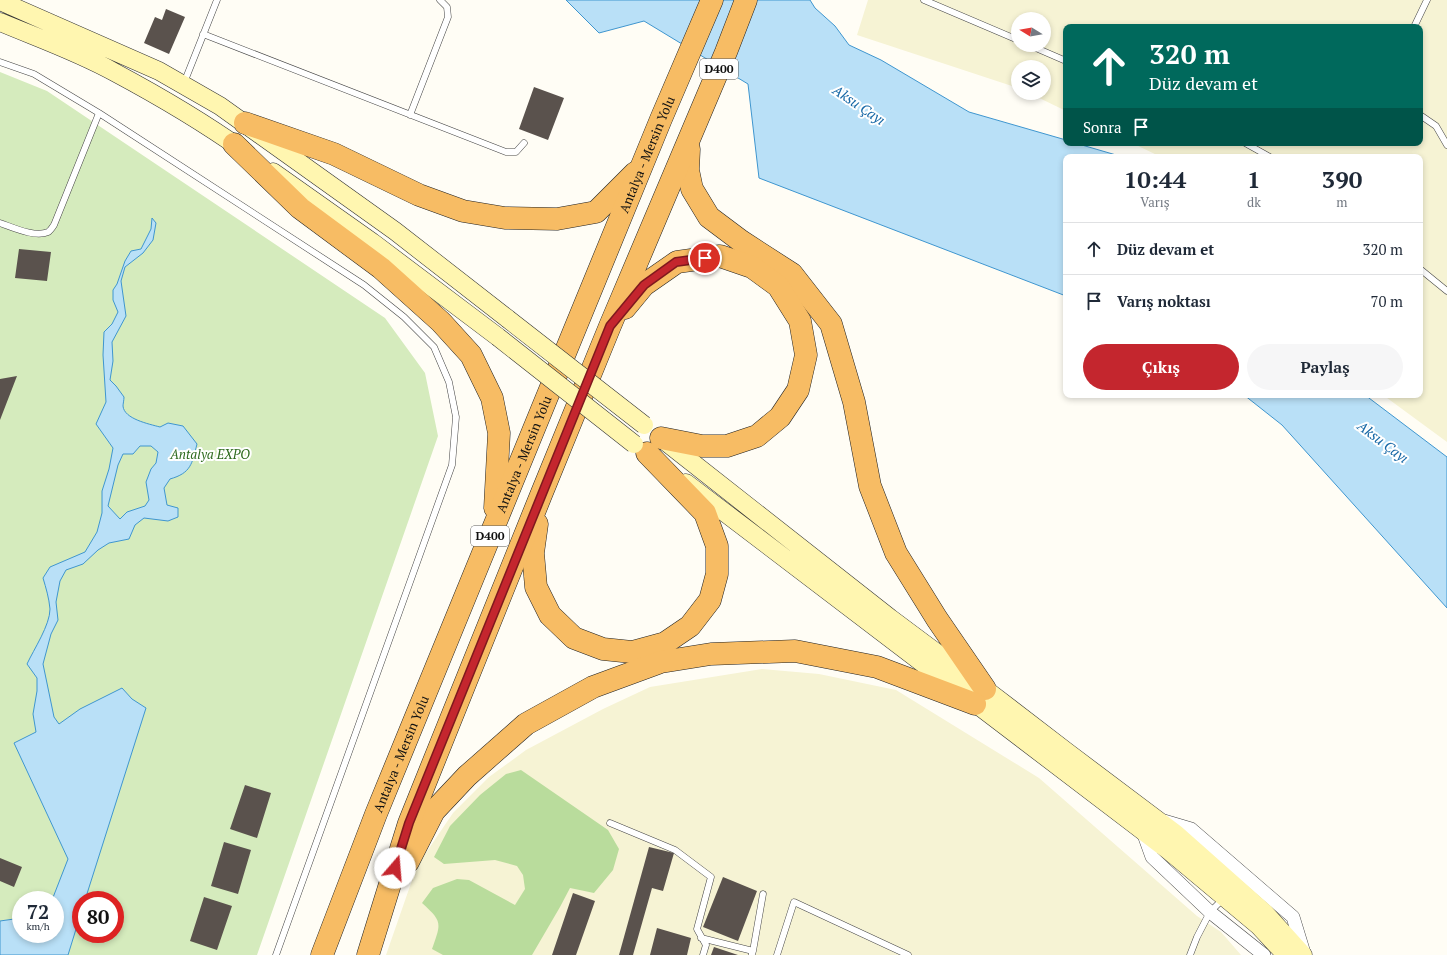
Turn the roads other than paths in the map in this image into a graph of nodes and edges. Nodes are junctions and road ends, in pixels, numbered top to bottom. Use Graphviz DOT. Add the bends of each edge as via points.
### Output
graph roads {
  1 [pos="217,0"];
  2 [pos="440,0"];
  3 [pos="712,0"];
  4 [pos="746,0"];
  5 [pos="924,0"];
  6 [pos="1427,0"];
  7 [pos="0,1"];
  8 [pos="0,22"];
  9 [pos="1415,24"];
  10 [pos="203,34"];
  11 [pos="1011,37"];
  12 [pos="1045,52"];
  13 [pos="1063,60"];
  14 [pos="0,62"];
  15 [pos="183,84"];
  16 [pos="99,112"];
  17 [pos="410,115"];
  18 [pos="1423,117"];
  19 [pos="245,123"];
  20 [pos="690,138"];
  21 [pos="524,143"];
  22 [pos="234,144"];
  23 [pos="1447,145"];
  24 [pos="1250,146"];
  25 [pos="1265,154"];
  26 [pos="642,165"];
  27 [pos="0,223"];
  28 [pos="1423,271"];
  29 [pos="1447,291"];
  30 [pos="610,326"];
  31 [pos="648,445"];
  32 [pos="541,495"];
  33 [pos="493,530"];
  34 [pos="980,696"];
  35 [pos="610,823"];
  36 [pos="1143,832"];
  37 [pos="1235,887"];
  38 [pos="763,894"];
  39 [pos="1210,912"];
  40 [pos="375,928"];
  41 [pos="701,938"];
  42 [pos="752,953"];
  43 [pos="276,955"];
  44 [pos="322,955"];
  45 [pos="368,955"];
  46 [pos="702,955"];
  47 [pos="777,955"];
  48 [pos="908,955"];
  49 [pos="1190,955"];
  50 [pos="1264,955"];
  51 [pos="1286,955"];
  52 [pos="1304,955"];
  1 -- 10 [label="lane"];
  2 -- 17 [label="lane" via="447,7 448,17"];
  3 -- 26 [label="highway, Antalya - Mersin Yolu / D400"];
  4 -- 20 [label="highway, D400"];
  5 -- 11 [label="lane"];
  6 -- 9 [label="lane"];
  7 -- 15 [label="main road"];
  8 -- 22 [label="main road" via="114,72"];
  10 -- 15 [label="lane"];
  10 -- 17 [label="lane"];
  12 -- 13 [label="lane"];
  14 -- 16 [label="lane" via="34,74"];
  15 -- 19 [label="main road"];
  16 -- 27 [label="lane" via="54,225 48,232 30,233"];
  16 -- 43 [label="lane" via="364,285 404,317 434,346 450,382 456,417 452,465"];
  17 -- 21 [label="lane" via="506,152 516,152"];
  18 -- 23 [label="lane" via="1436,126"];
  19 -- 26 [label="highway" via="334,154 419,195 463,211 505,218 557,219 596,212"];
  19 -- 31 [label="main road, bridge" via="395,231 644,425"];
  20 -- 30 [label="highway, D400"];
  20 -- 34 [label="highway" via="688,170 692,189 708,217 792,274 831,324 854,402 870,486 896,552"];
  22 -- 31 [label="main road, bridge"];
  22 -- 33 [label="highway" via="300,208 380,268 442,322 471,355 492,398 499,433"];
  24 -- 25 [label="lane"];
  26 -- 33 [label="highway, Antalya - Mersin Yolu / D400"];
  28 -- 29 [label="lane"];
  30 -- 31 [label="highway" via="644,285 676,262 720,256 752,268 778,286 800,321 806,355 798,390 780,417 757,436 727,446"];
  30 -- 32 [label="highway, D400"];
  31 -- 32 [label="highway" via="705,513 717,546 717,574 710,600 690,626 665,643 632,652 604,650 574,638 550,615 536,587 533,553"];
  31 -- 34 [label="main road" via="883,613"];
  32 -- 40 [label="highway, D400" via="409,823"];
  33 -- 44 [label="highway, Antalya - Mersin Yolu / D400" via="376,814"];
  34 -- 36 [label="main road"];
  34 -- 37 [label="main road" via="1067,752 1154,817"];
  34 -- 40 [label="highway" via="877,667 795,651 711,654 661,662 600,684 526,724 467,776 434,811"];
  35 -- 41 [label="lane" via="675,850 711,876 697,929"];
  36 -- 37 [label="main road" via="1168,850"];
  36 -- 39 [label="street" via="1152,857"];
  37 -- 39 [label="lane"];
  37 -- 51 [label="main road" via="1259,926"];
  37 -- 52 [label="main road"];
  38 -- 42 [label="lane"];
  39 -- 49 [label="lane"];
  39 -- 50 [label="street"];
  40 -- 45 [label="highway, D400"];
  41 -- 42 [label="lane"];
  41 -- 46 [label="lane" via="706,945"];
  47 -- 48 [label="lane" via="794,902"];
}
